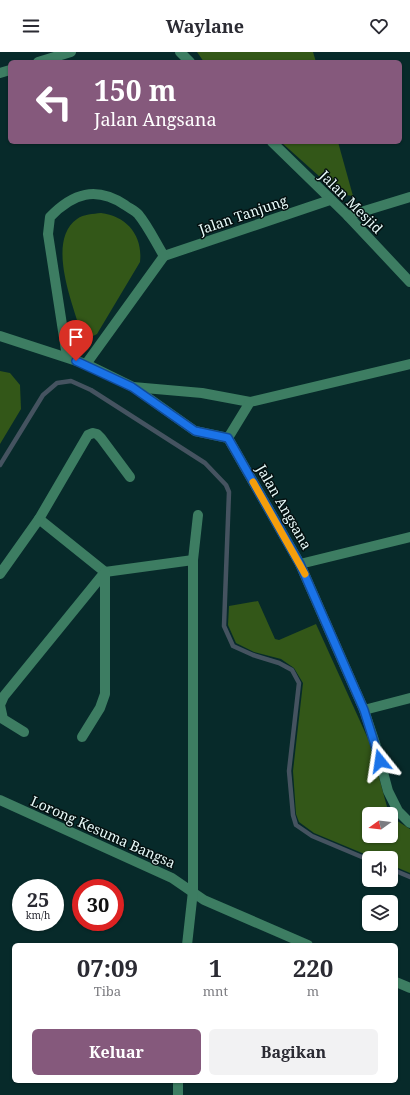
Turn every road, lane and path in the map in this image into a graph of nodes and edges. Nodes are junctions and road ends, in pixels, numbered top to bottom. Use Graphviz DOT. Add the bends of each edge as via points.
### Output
graph roads {
  1 [pos="71,52"];
  2 [pos="180,52"];
  3 [pos="45,60"];
  4 [pos="188,60"];
  5 [pos="274,144"];
  6 [pos="410,198"];
  7 [pos="330,200"];
  8 [pos="348,216"];
  9 [pos="164,256"];
  10 [pos="410,282"];
  11 [pos="0,336"];
  12 [pos="67,357"];
  13 [pos="86,364"];
  14 [pos="410,364"];
  15 [pos="132,387"];
  16 [pos="250,402"];
  17 [pos="228,438"];
  18 [pos="130,477"];
  19 [pos="198,515"];
  20 [pos="39,519"];
  21 [pos="410,537"];
  22 [pos="193,560"];
  23 [pos="300,564"];
  24 [pos="105,572"];
  25 [pos="0,574"];
  26 [pos="410,698"];
  27 [pos="364,710"];
  28 [pos="24,732"];
  29 [pos="82,737"];
  30 [pos="0,800"];
  31 [pos="410,822"];
  32 [pos="193,891"];
  33 [pos="187,943"];
  34 [pos="303,943"];
  35 [pos="398,983"];
  36 [pos="410,988"];
  37 [pos="178,1083"];
  38 [pos="178,1095"];
  1 -- 3 [label="street"];
  2 -- 4 [label="street"];
  5 -- 7 [label="street, Jalan Mesjid"];
  6 -- 8 [label="street"];
  7 -- 8 [label="street, Jalan Mesjid"];
  7 -- 9 [label="street, Jalan Tanjung"];
  8 -- 10 [label="street, Jalan Mesjid"];
  9 -- 12 [label="street" via="138,214 117,200 98,194 80,195 62,204 50,216 48,234"];
  9 -- 13 [label="street"];
  11 -- 12 [label="street"];
  12 -- 13 [label="street"];
  13 -- 15 [label="street"];
  14 -- 16 [label="street"];
  15 -- 16 [label="street" via="202,393"];
  15 -- 17 [label="street" via="195,431"];
  16 -- 17 [label="street"];
  17 -- 23 [label="street, Jalan Angsana"];
  18 -- 20 [label="street" via="98,434 88,435"];
  19 -- 22 [label="street"];
  20 -- 24 [label="street"];
  20 -- 25 [label="street"];
  21 -- 23 [label="street"];
  22 -- 24 [label="street"];
  22 -- 32 [label="street"];
  23 -- 27 [label="street, Jalan Angsana"];
  24 -- 28 [label="street" via="4,696 0,705 3,719"];
  24 -- 29 [label="street" via="105,694 100,708"];
  26 -- 27 [label="street"];
  27 -- 31 [label="street, Jalan Angsana" via="388,792 398,811"];
  30 -- 32 [label="street, Lorong Kesuma Bangsa" via="172,878"];
  32 -- 33 [label="street"];
  32 -- 34 [label="street, Lorong Kesuma Bangsa" via="204,900"];
  35 -- 36 [label="street"];
  37 -- 38 [label="street"];
}
